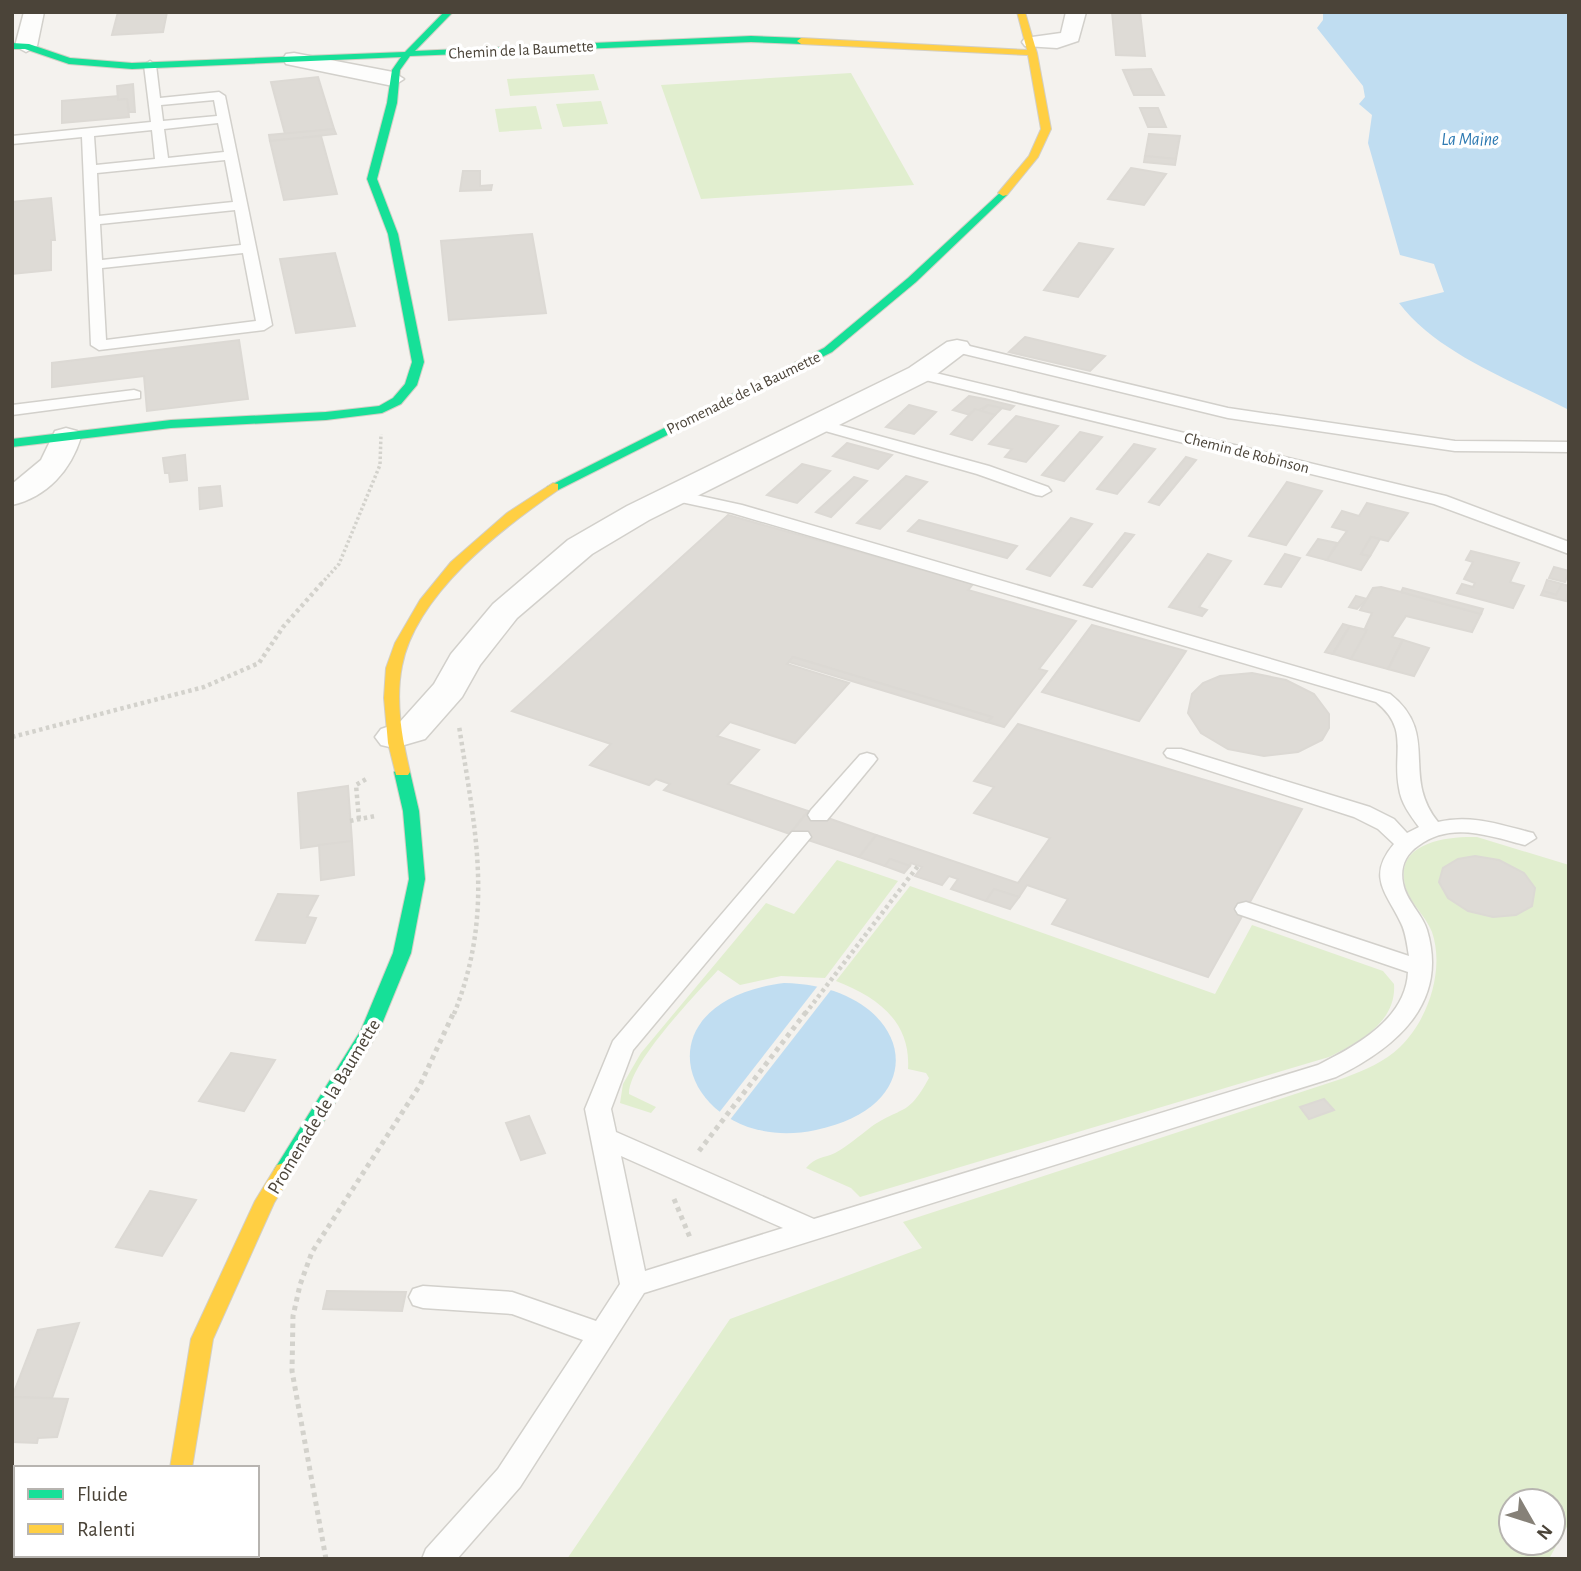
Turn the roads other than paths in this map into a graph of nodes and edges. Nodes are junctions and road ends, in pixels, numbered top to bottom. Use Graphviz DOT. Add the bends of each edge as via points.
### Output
graph roads {
  1 [pos="34,12"];
  2 [pos="449,12"];
  3 [pos="1021,12"];
  4 [pos="1076,12"];
  5 [pos="19,46"];
  6 [pos="1032,48"];
  7 [pos="407,54"];
  8 [pos="294,59"];
  9 [pos="150,65"];
  10 [pos="393,79"];
  11 [pos="154,102"];
  12 [pos="224,119"];
  13 [pos="157,126"];
  14 [pos="88,133"];
  15 [pos="12,140"];
  16 [pos="231,155"];
  17 [pos="162,162"];
  18 [pos="90,170"];
  19 [pos="240,205"];
  20 [pos="92,221"];
  21 [pos="248,248"];
  22 [pos="95,265"];
  23 [pos="957,348"];
  24 [pos="919,374"];
  25 [pos="134,395"];
  26 [pos="12,410"];
  27 [pos="817,424"];
  28 [pos="66,437"];
  29 [pos="12,443"];
  30 [pos="1569,447"];
  31 [pos="1042,491"];
  32 [pos="673,495"];
  33 [pos="12,496"];
  34 [pos="1569,549"];
  35 [pos="449,689"];
  36 [pos="393,697"];
  37 [pos="394,737"];
  38 [pos="1174,753"];
  39 [pos="867,759"];
  40 [pos="819,815"];
  41 [pos="1433,830"];
  42 [pos="800,837"];
  43 [pos="1525,838"];
  44 [pos="1406,844"];
  45 [pos="1246,909"];
  46 [pos="1421,968"];
  47 [pos="604,1138"];
  48 [pos="813,1230"];
  49 [pos="634,1285"];
  50 [pos="423,1297"];
  51 [pos="601,1335"];
  52 [pos="181,1466"];
  53 [pos="438,1559"];
  1 -- 5 [label="street"];
  2 -- 7 [label="street"];
  3 -- 6 [label="street, Promenade de la Baumette"];
  4 -- 6 [label="street, Chemin de la Baumette" via="1071,37"];
  5 -- 9 [label="street, Chemin de la Baumette" via="69,61"];
  6 -- 7 [label="street, Chemin de la Baumette" via="751,39"];
  6 -- 36 [label="street, Promenade de la Baumette" via="1045,137 989,205 861,325 828,350 555,486 499,524 450,569 419,612 397,653"];
  7 -- 8 [label="street, Chemin de la Baumette"];
  7 -- 10 [label="street"];
  8 -- 9 [label="street, Chemin de la Baumette"];
  8 -- 10 [label="street"];
  9 -- 11 [label="lane"];
  10 -- 28 [label="street" via="392,103 372,179 393,234 418,362 411,385 397,401 382,410 171,424"];
  11 -- 12 [label="lane" via="219,96"];
  11 -- 13 [label="lane"];
  12 -- 13 [label="lane"];
  12 -- 16 [label="lane"];
  13 -- 14 [label="lane"];
  13 -- 17 [label="lane"];
  14 -- 15 [label="lane"];
  14 -- 18 [label="lane"];
  16 -- 17 [label="lane"];
  16 -- 19 [label="lane"];
  17 -- 18 [label="lane"];
  18 -- 20 [label="lane"];
  19 -- 20 [label="lane"];
  19 -- 21 [label="lane"];
  20 -- 22 [label="lane"];
  21 -- 22 [label="lane"];
  21 -- 22 [label="lane" via="264,325 99,345"];
  23 -- 24 [label="street"];
  23 -- 30 [label="lane" via="1228,413 1455,446"];
  24 -- 27 [label="street"];
  24 -- 34 [label="lane, Chemin de Robinson" via="1440,500"];
  25 -- 26 [label="lane"];
  27 -- 31 [label="lane"];
  27 -- 32 [label="street"];
  28 -- 29 [label="street"];
  28 -- 33 [label="street" via="61,456 34,486"];
  32 -- 35 [label="street" via="580,547 528,588 483,636"];
  32 -- 41 [label="lane" via="736,509 1383,698 1408,724 1409,785 1413,801"];
  35 -- 36 [label="street" via="423,697"];
  35 -- 37 [label="street" via="411,731"];
  36 -- 37 [label="street, Promenade de la Baumette"];
  37 -- 52 [label="street, Promenade de la Baumette" via="411,811 417,879 402,953 370,1031 265,1201 202,1339"];
  38 -- 44 [label="lane" via="1362,812 1386,824"];
  39 -- 40 [label="lane"];
  41 -- 43 [label="lane" via="1468,825"];
  41 -- 44 [label="lane"];
  42 -- 47 [label="lane" via="622,1047 598,1110"];
  44 -- 46 [label="lane" via="1392,866 1391,881 1415,929"];
  45 -- 46 [label="lane"];
  46 -- 48 [label="lane" via="1418,987 1397,1026 1354,1059 1327,1071"];
  47 -- 48 [label="lane"];
  47 -- 49 [label="lane"];
  48 -- 49 [label="lane"];
  49 -- 51 [label="lane"];
  50 -- 51 [label="lane" via="512,1303"];
  51 -- 53 [label="lane" via="509,1478"];
}
